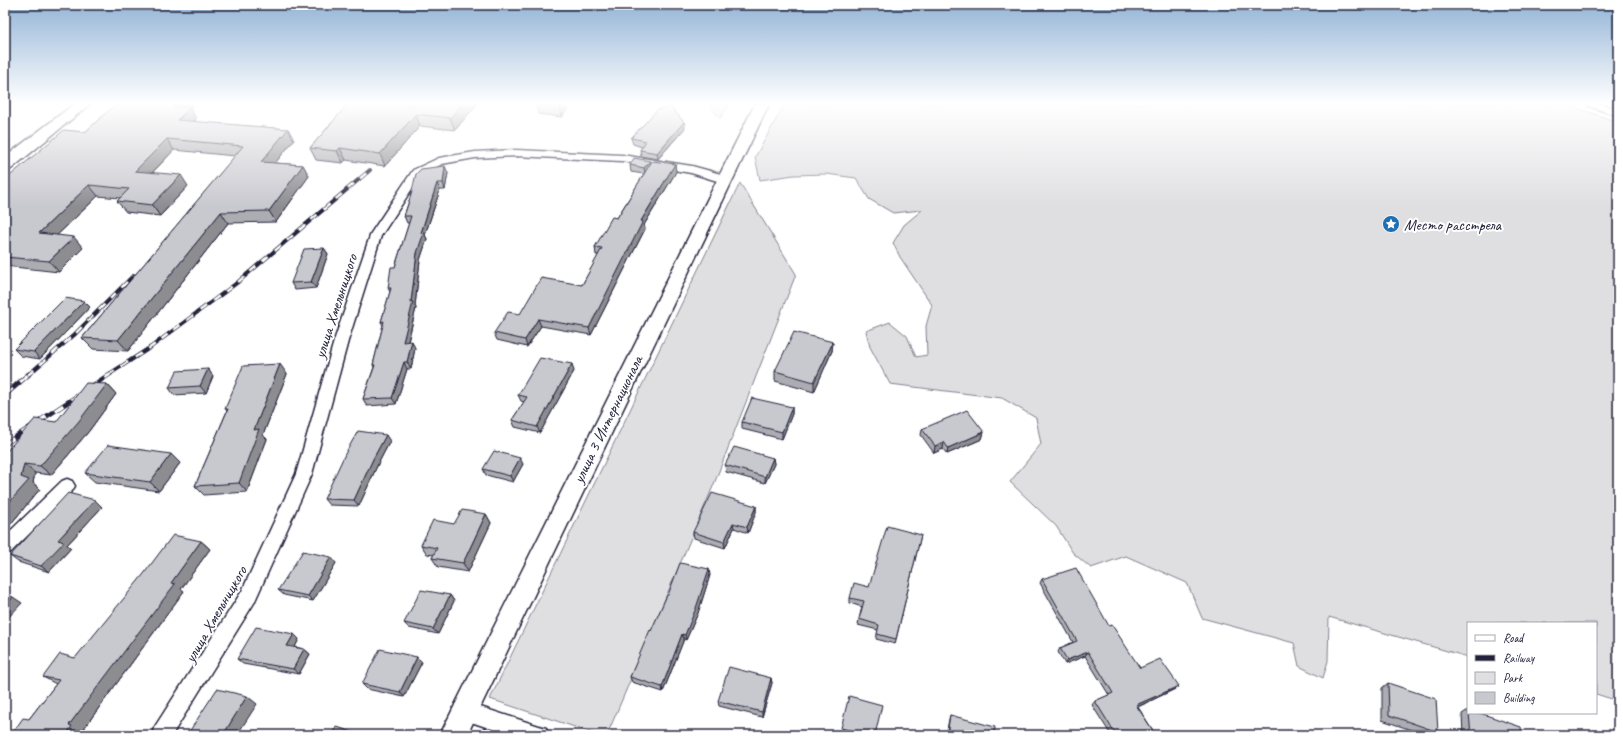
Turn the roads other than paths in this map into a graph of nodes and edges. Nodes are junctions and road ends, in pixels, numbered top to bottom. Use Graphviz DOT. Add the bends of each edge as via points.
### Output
graph roads {
  1 [pos="39,139"];
  2 [pos="745,139"];
  3 [pos="5,165"];
  4 [pos="724,179"];
  5 [pos="66,486"];
  6 [pos="5,547"];
  7 [pos="465,711"];
  8 [pos="161,735"];
  9 [pos="453,735"];
  10 [pos="539,735"];
  1 -- 3 [label="main road"];
  2 -- 4 [label="main road, улица 3 Интернационала"];
  4 -- 7 [label="main road, улица 3 Интернационала"];
  4 -- 8 [label="street, улица Хмельницкого" via="692,170 622,158 516,153 474,155 439,161 416,173 375,236 341,341 304,474 252,590"];
  5 -- 6 [label="street"];
  7 -- 9 [label="main road, улица 3 Интернационала"];
  7 -- 10 [label="street"];
}
